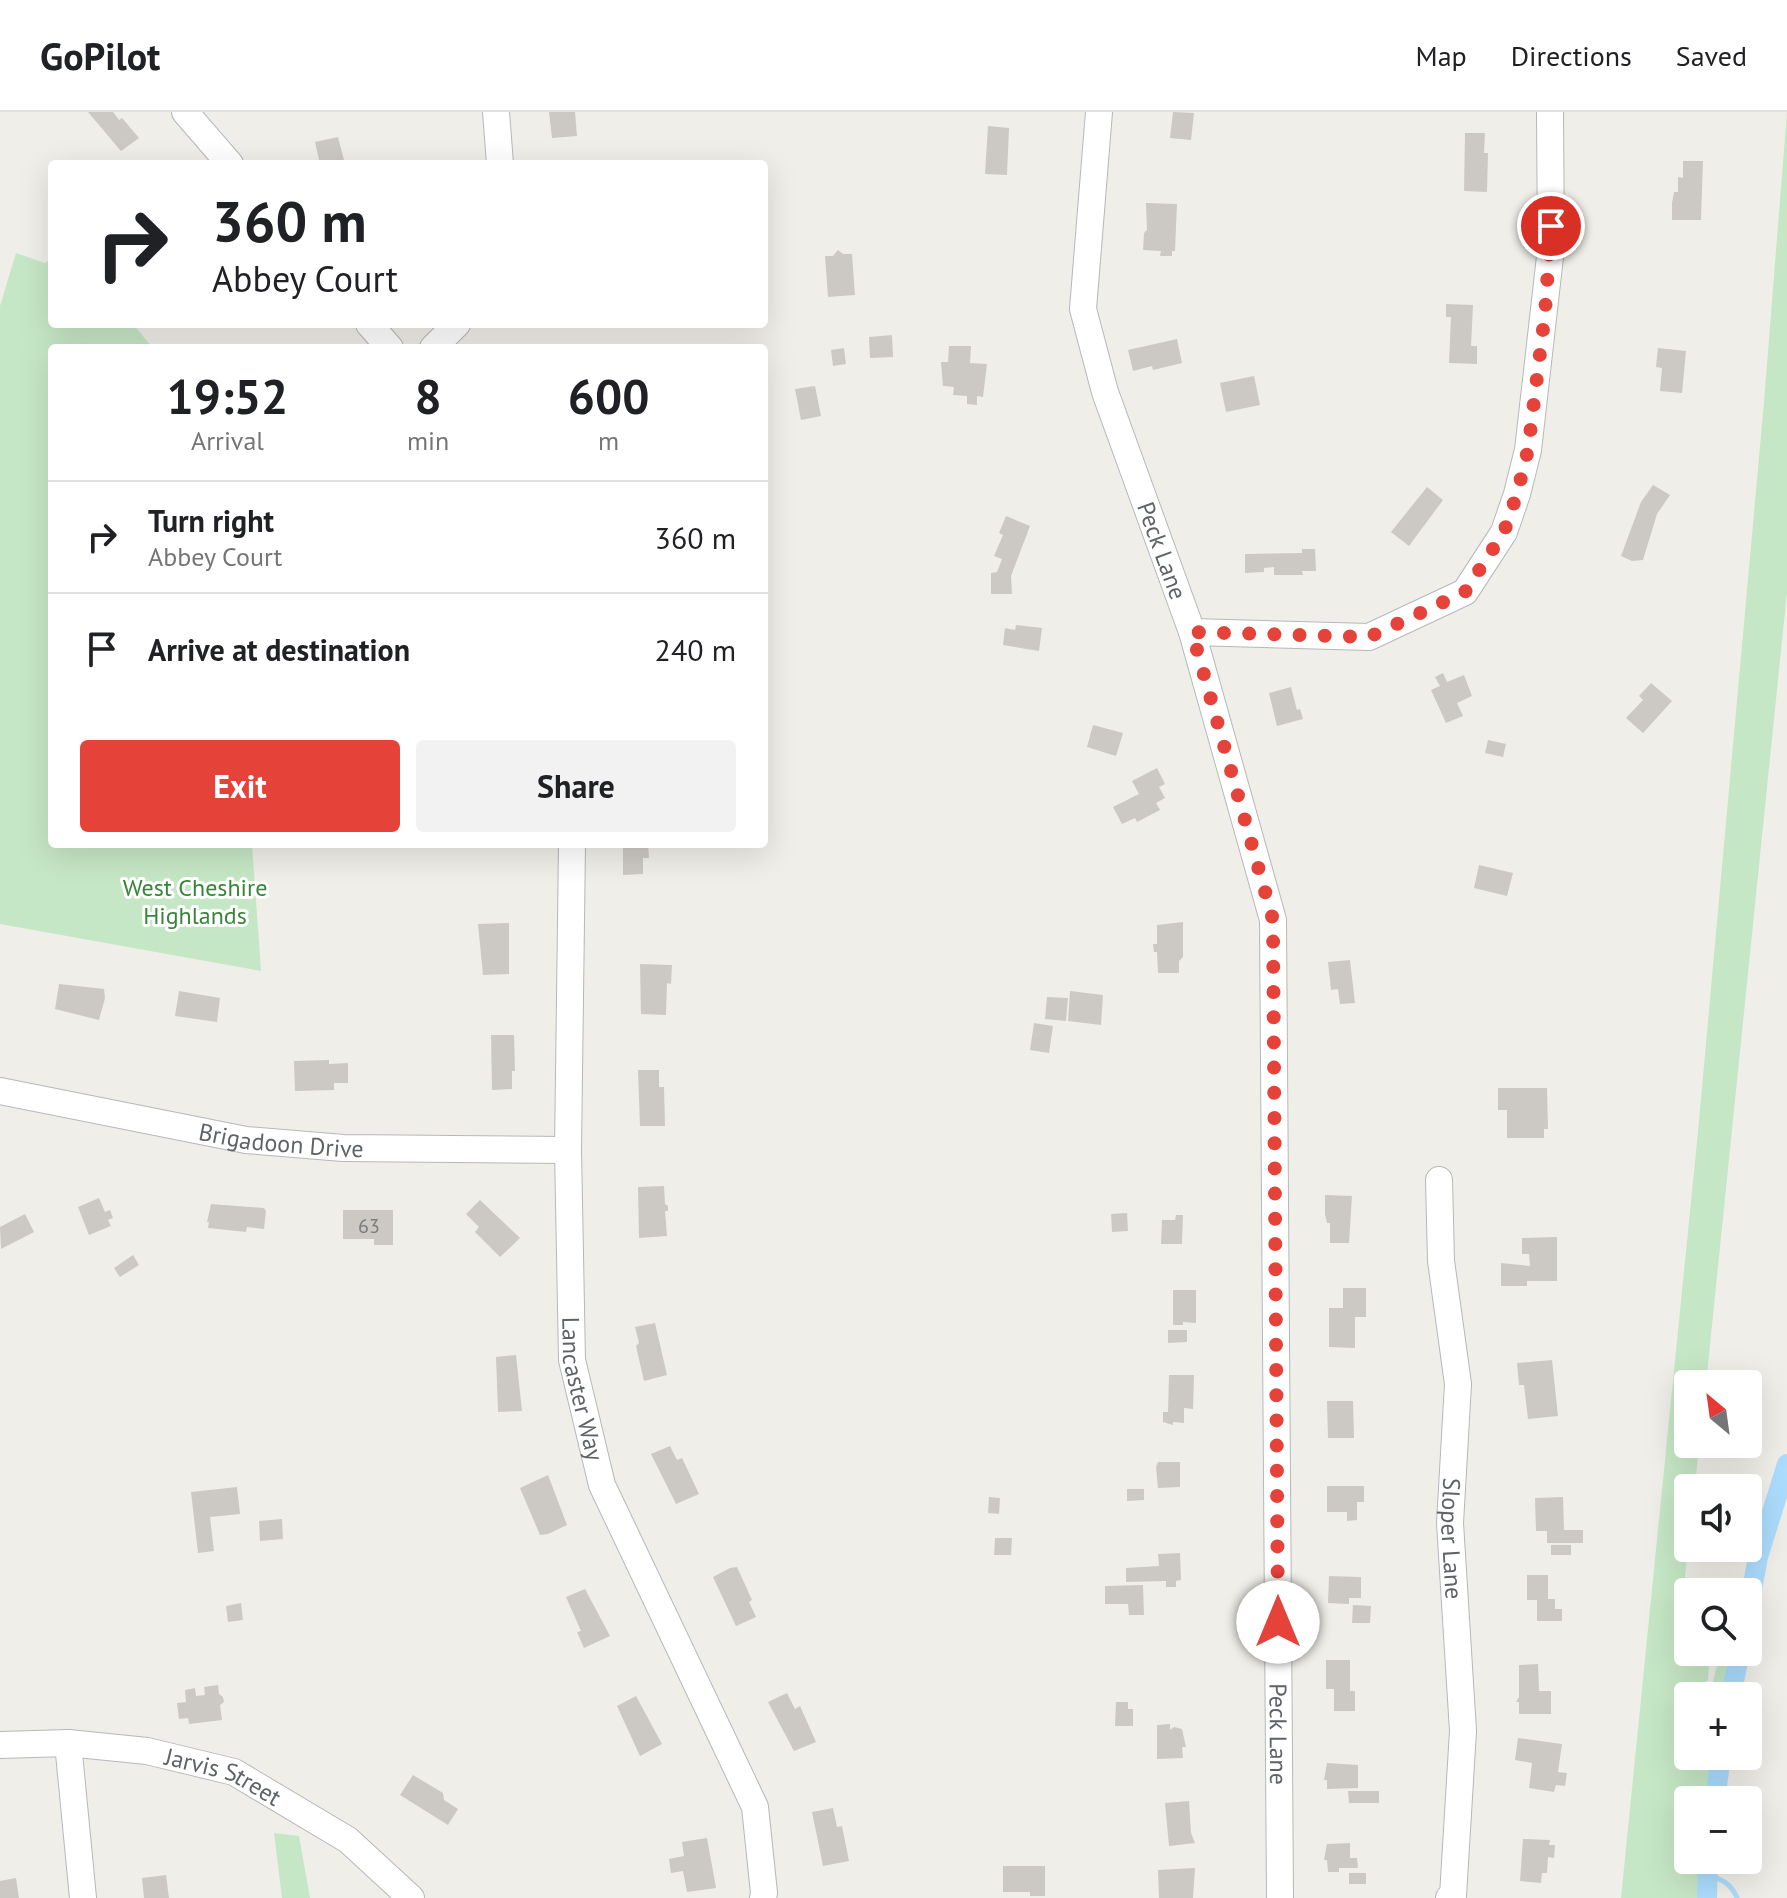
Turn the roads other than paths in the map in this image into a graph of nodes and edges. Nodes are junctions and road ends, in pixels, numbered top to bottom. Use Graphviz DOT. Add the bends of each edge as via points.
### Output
graph roads {
  1 [pos="185,112"];
  2 [pos="496,112"];
  3 [pos="1099,112"];
  4 [pos="1550,112"];
  5 [pos="227,160"];
  6 [pos="500,160"];
  7 [pos="372,328"];
  8 [pos="453,328"];
  9 [pos="386,344"];
  10 [pos="437,344"];
  11 [pos="1192,632"];
  12 [pos="572,848"];
  13 [pos="0,1091"];
  14 [pos="568,1150"];
  15 [pos="1439,1180"];
  16 [pos="68,1743"];
  17 [pos="0,1745"];
  18 [pos="83,1898"];
  19 [pos="411,1898"];
  20 [pos="763,1898"];
  21 [pos="1280,1898"];
  22 [pos="1449,1898"];
  1 -- 5 [label="street"];
  2 -- 6 [label="street"];
  3 -- 11 [label="street, Peck Lane" via="1083,309 1105,392"];
  4 -- 11 [label="street" via="1551,248 1528,450 1504,532 1465,592 1369,637"];
  7 -- 9 [label="street"];
  8 -- 10 [label="street"];
  11 -- 21 [label="street, Peck Lane" via="1273,920"];
  12 -- 14 [label="street, Lancaster Way"];
  13 -- 14 [label="street, Brigadoon Drive" via="246,1140 343,1148"];
  14 -- 20 [label="street, Lancaster Way" via="572,1360 602,1485 755,1807"];
  15 -- 22 [label="street, Sloper Lane" via="1441,1261 1458,1384 1450,1523 1463,1731"];
  16 -- 17 [label="street, Jarvis Street"];
  16 -- 18 [label="street"];
  16 -- 19 [label="street, Jarvis Street" via="147,1751 234,1772 348,1840"];
}
